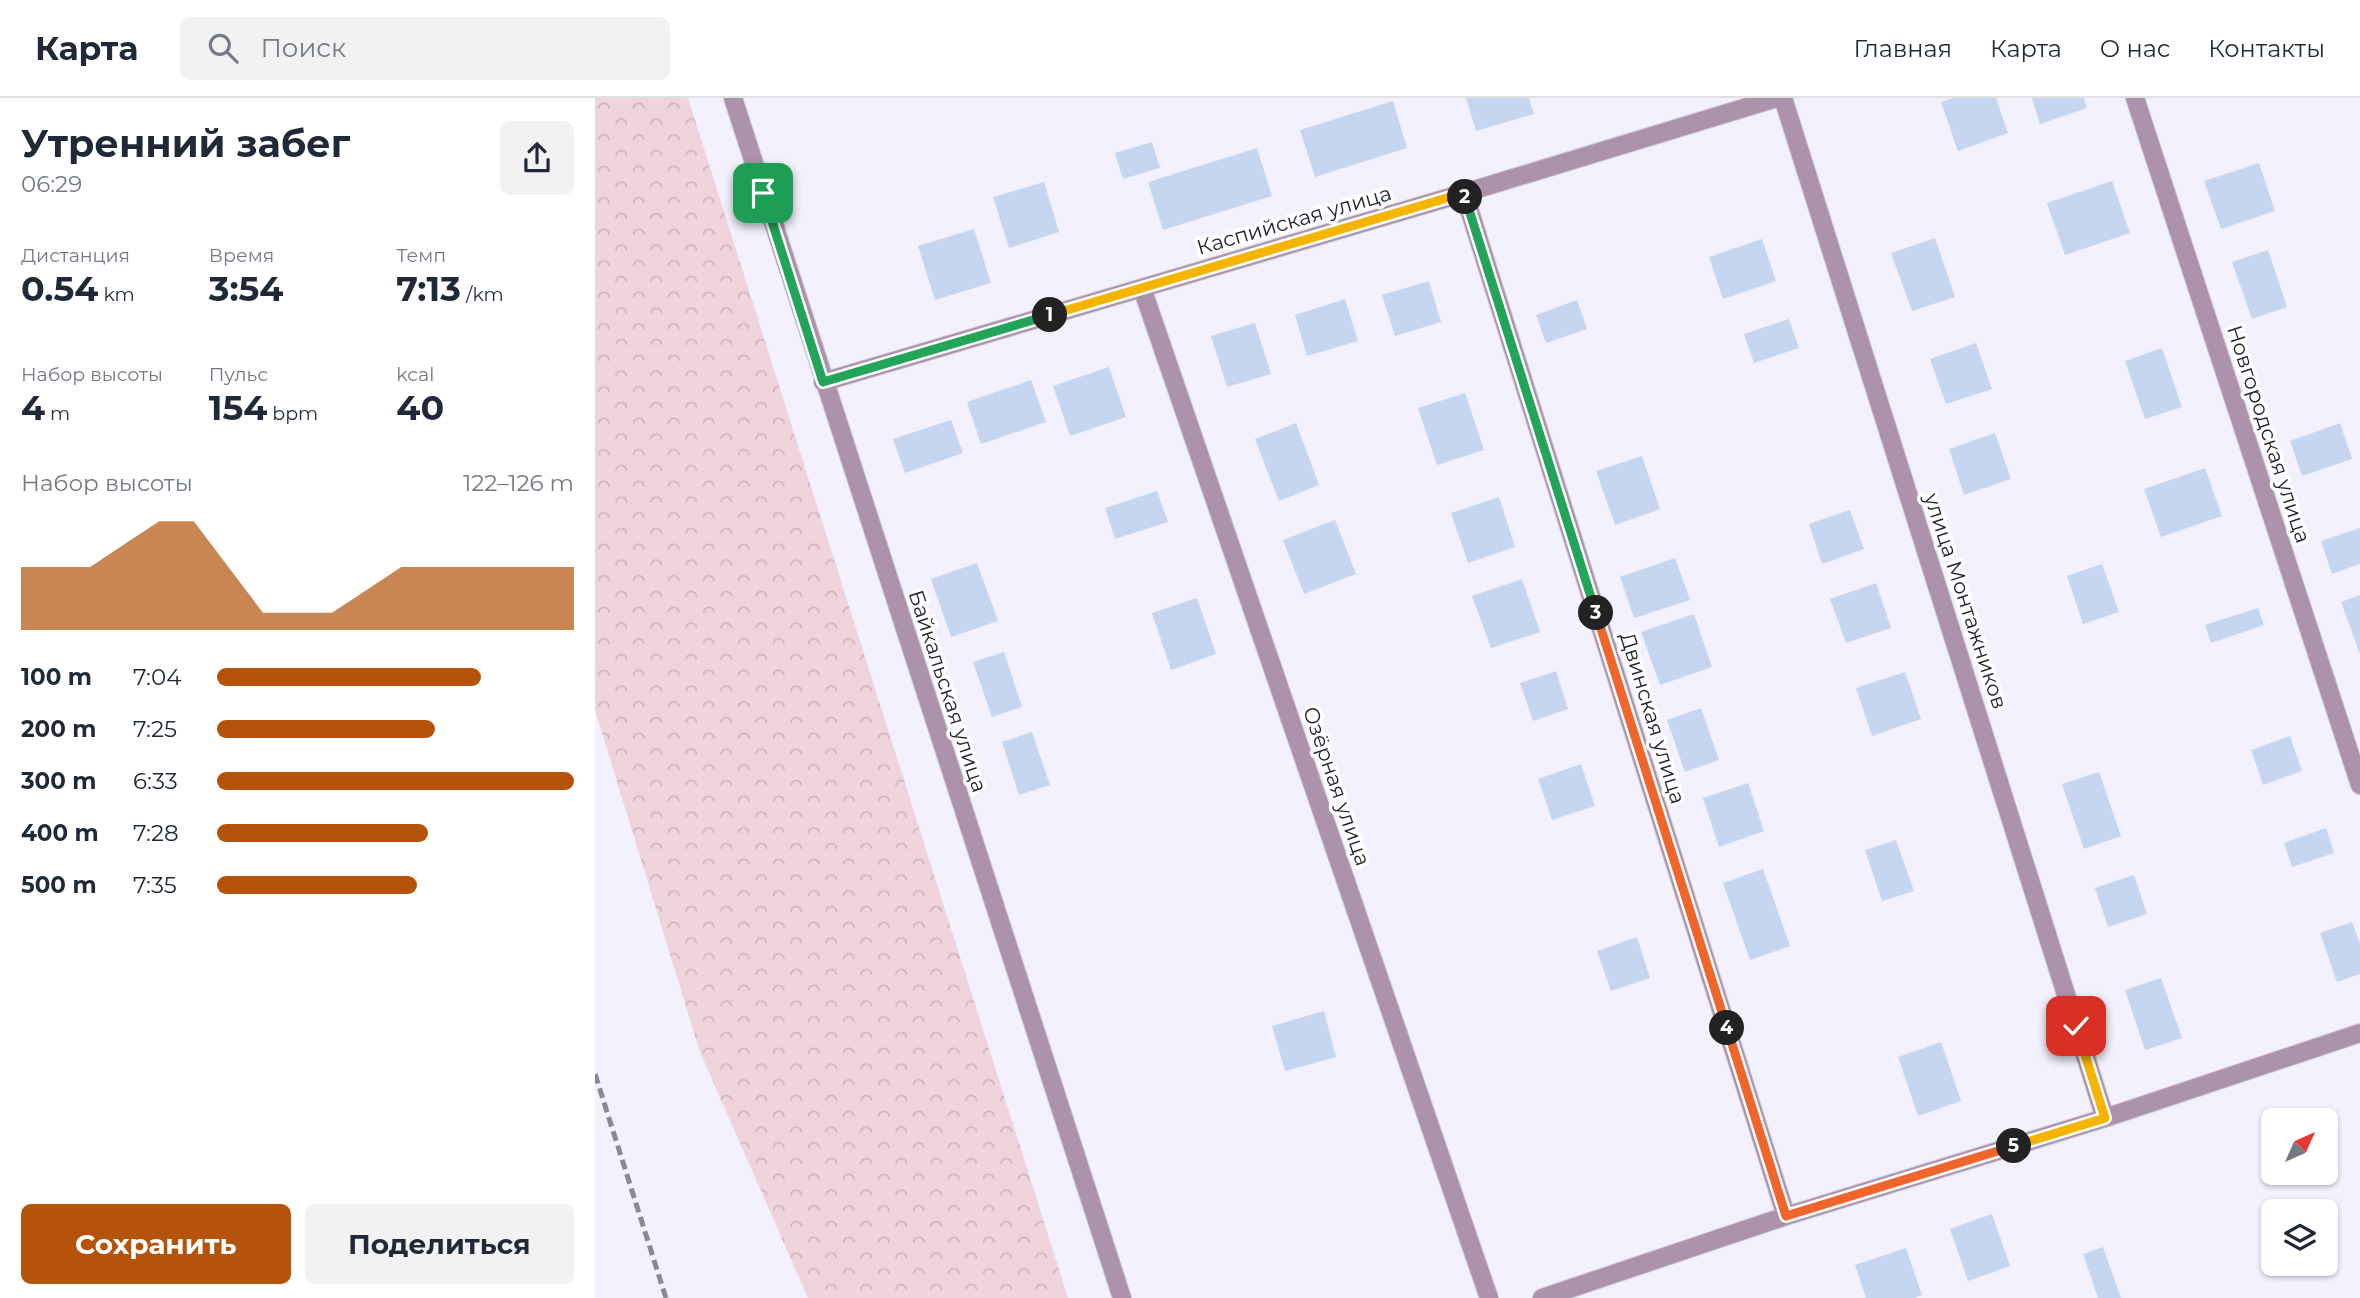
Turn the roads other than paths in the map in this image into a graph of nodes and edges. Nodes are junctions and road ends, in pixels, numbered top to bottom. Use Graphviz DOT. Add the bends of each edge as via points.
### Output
graph roads {
  1 [pos="733,98"];
  2 [pos="1777,98"];
  3 [pos="1783,98"];
  4 [pos="2134,98"];
  5 [pos="1464,193"];
  6 [pos="1142,288"];
  7 [pos="823,382"];
  8 [pos="2360,785"];
  9 [pos="2360,1033"];
  10 [pos="2105,1118"];
  11 [pos="1786,1216"];
  12 [pos="1122,1298"];
  13 [pos="1489,1298"];
  14 [pos="1542,1298"];
  1 -- 7 [label="street, Байкальская улица"];
  2 -- 5 [label="street, Каспийская улица"];
  3 -- 10 [label="street, улица Монтажников"];
  4 -- 8 [label="street, Новгородская улица"];
  5 -- 6 [label="street, Каспийская улица"];
  5 -- 11 [label="street, Двинская улица"];
  6 -- 7 [label="street, Каспийская улица"];
  6 -- 13 [label="street, Озёрная улица"];
  7 -- 12 [label="street, Байкальская улица"];
  9 -- 10 [label="street"];
  10 -- 11 [label="street"];
  11 -- 14 [label="street"];
}
